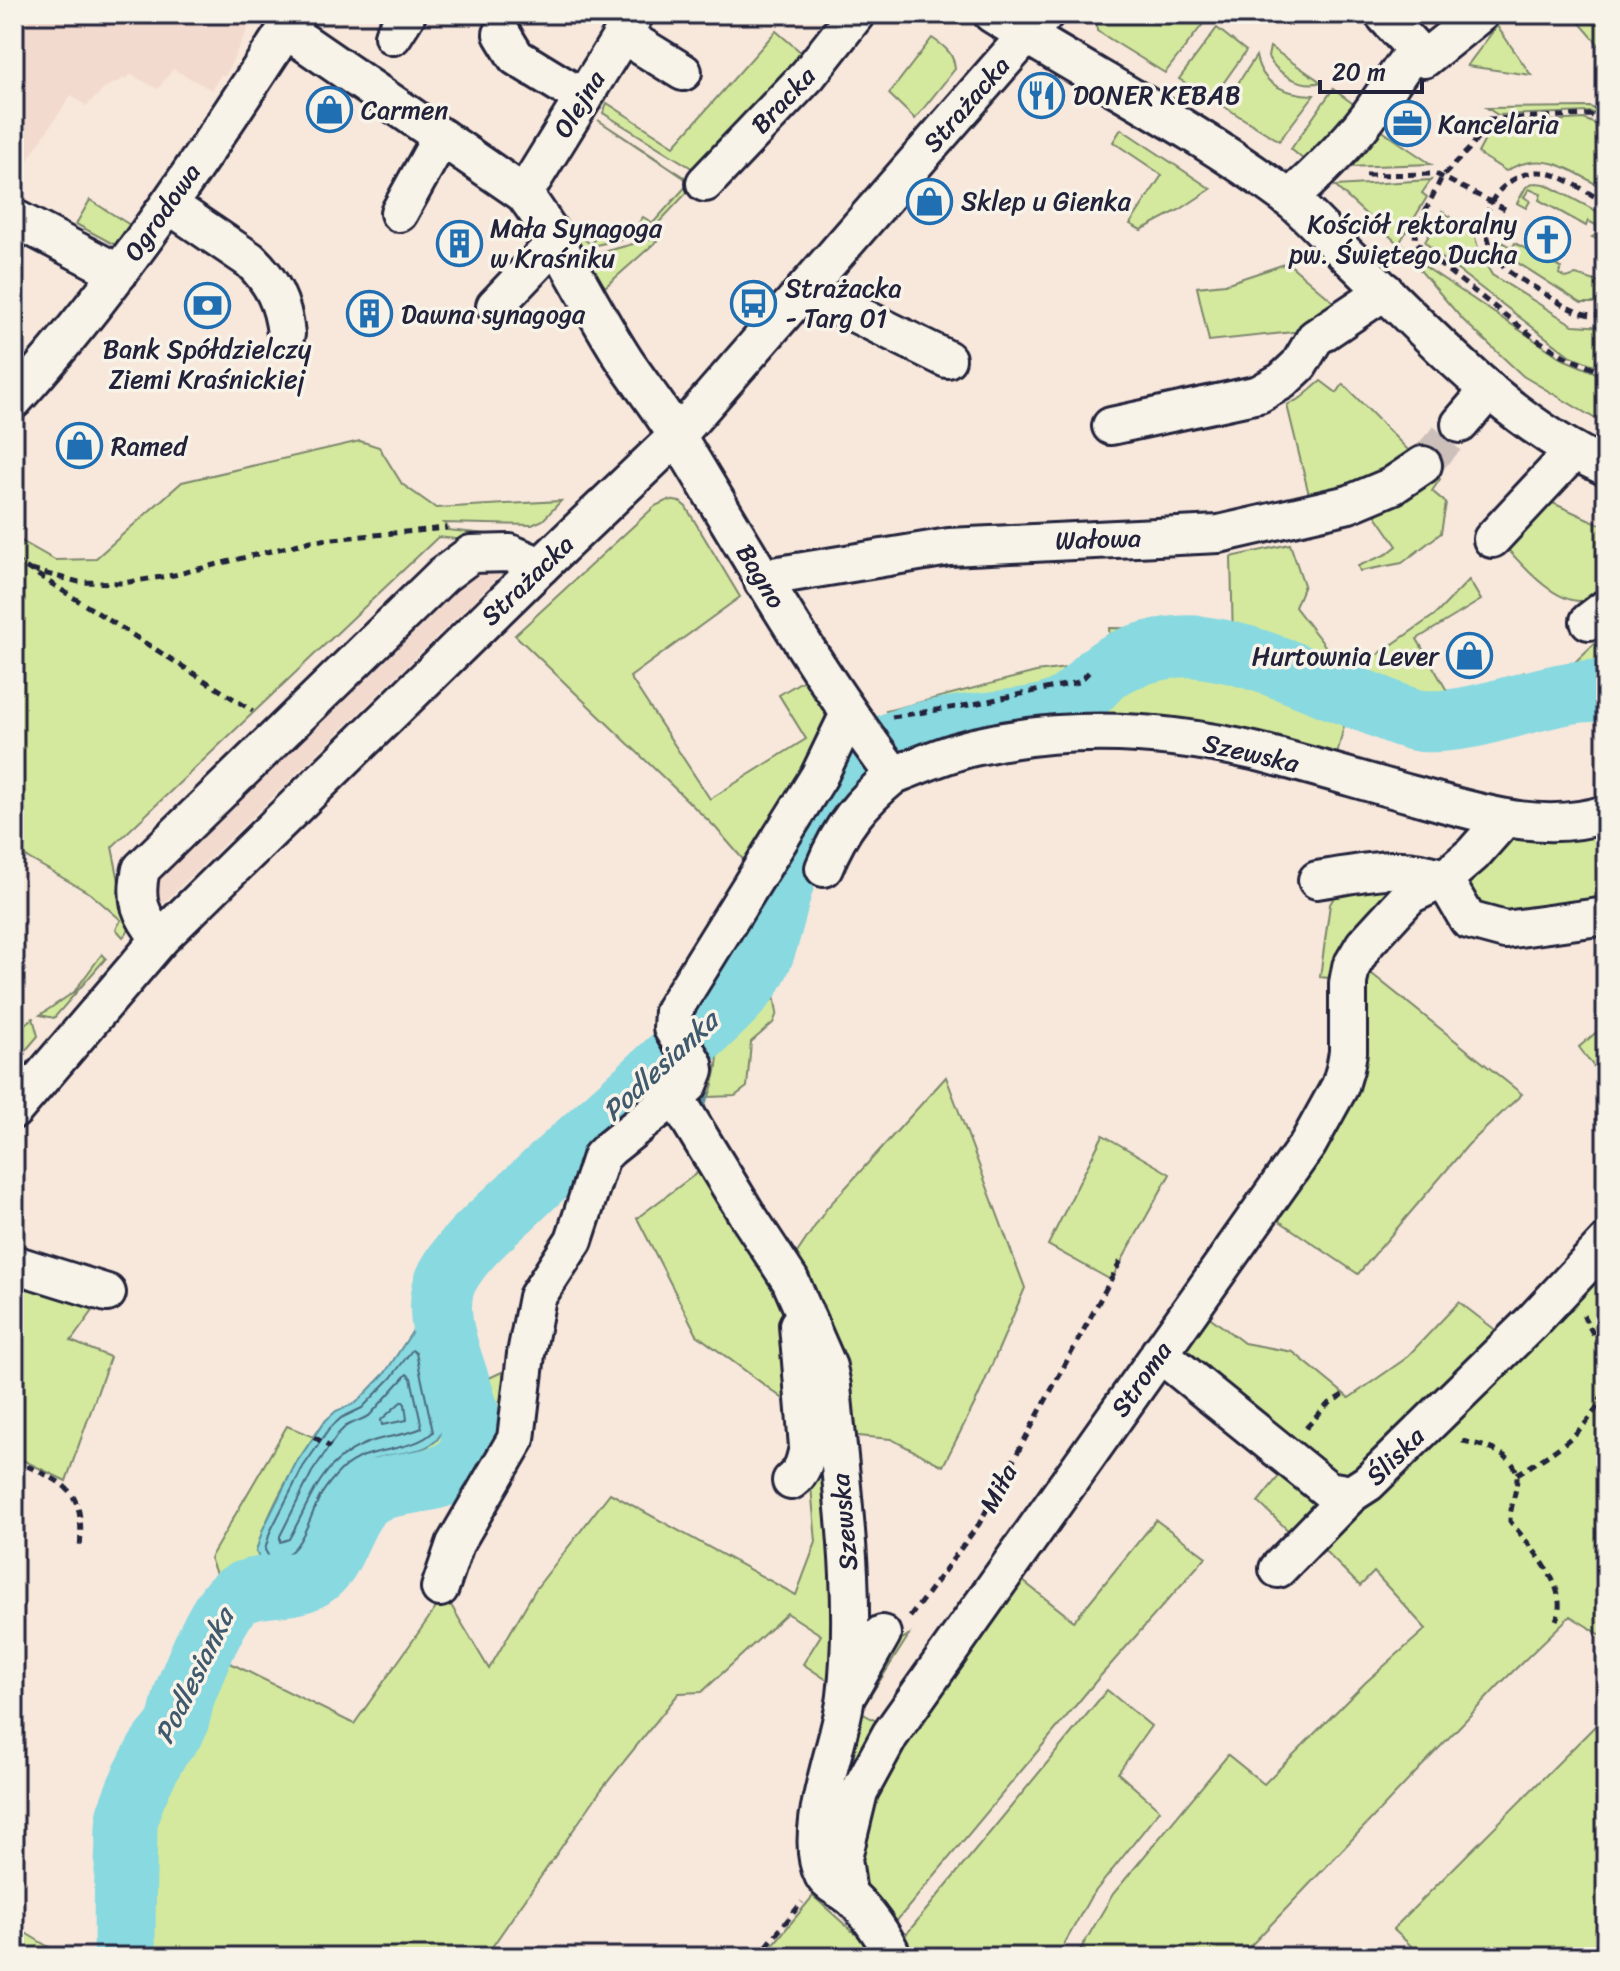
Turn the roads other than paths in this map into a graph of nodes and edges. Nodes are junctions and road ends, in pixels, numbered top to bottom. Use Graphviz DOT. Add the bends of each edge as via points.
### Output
graph roads {
  1 [pos="856,14"];
  2 [pos="992,14"];
  3 [pos="1383,14"];
  4 [pos="1480,14"];
  5 [pos="291,22"];
  6 [pos="629,24"];
  7 [pos="1035,24"];
  8 [pos="502,34"];
  9 [pos="1415,50"];
  10 [pos="683,72"];
  11 [pos="583,98"];
  12 [pos="441,137"];
  13 [pos="705,183"];
  14 [pos="524,194"];
  15 [pos="1289,199"];
  16 [pos="169,205"];
  17 [pos="399,213"];
  18 [pos="14,218"];
  19 [pos="557,241"];
  20 [pos="119,273"];
  21 [pos="807,287"];
  22 [pos="1385,291"];
  23 [pos="495,306"];
  24 [pos="286,334"];
  25 [pos="947,359"];
  26 [pos="1489,390"];
  27 [pos="14,400"];
  28 [pos="1460,424"];
  29 [pos="1111,426"];
  30 [pos="677,436"];
  31 [pos="1574,451"];
  32 [pos="1423,465"];
  33 [pos="1606,467"];
  34 [pos="1492,539"];
  35 [pos="541,566"];
  36 [pos="763,582"];
  37 [pos="869,726"];
  38 [pos="890,770"];
  39 [pos="1606,814"];
  40 [pos="1504,819"];
  41 [pos="824,868"];
  42 [pos="1444,879"];
  43 [pos="1317,880"];
  44 [pos="1606,916"];
  45 [pos="160,939"];
  46 [pos="676,1098"];
  47 [pos="14,1110"];
  48 [pos="1606,1243"];
  49 [pos="14,1264"];
  50 [pos="790,1280"];
  51 [pos="107,1293"];
  52 [pos="1159,1353"];
  53 [pos="791,1481"];
  54 [pos="1351,1494"];
  55 [pos="1278,1569"];
  56 [pos="440,1588"];
  57 [pos="882,1634"];
  58 [pos="846,1697"];
  59 [pos="836,1885"];
  60 [pos="893,1957"];
  1 -- 13 [label="street, Bracka" via="808,75"];
  2 -- 7 [label="street"];
  3 -- 9 [label="street"];
  4 -- 9 [label="street" via="1424,59"];
  5 -- 12 [label="street"];
  5 -- 16 [label="street, Ogrodowa"];
  6 -- 10 [label="street"];
  6 -- 11 [label="street, Olejna"];
  7 -- 15 [label="street"];
  7 -- 21 [label="street, Strażacka"];
  8 -- 11 [label="street" via="516,57"];
  9 -- 15 [label="street" via="1368,117"];
  11 -- 14 [label="street, Olejna"];
  12 -- 14 [label="street"];
  12 -- 17 [label="street"];
  14 -- 19 [label="street, Bagno"];
  15 -- 22 [label="street"];
  16 -- 20 [label="street, Ogrodowa"];
  16 -- 24 [label="street" via="260,270 281,304"];
  18 -- 20 [label="street"];
  19 -- 23 [label="street"];
  19 -- 30 [label="street, Bagno" via="624,360"];
  20 -- 27 [label="street, Ogrodowa"];
  21 -- 25 [label="street"];
  21 -- 30 [label="street, Strażacka"];
  22 -- 26 [label="street"];
  22 -- 29 [label="street" via="1315,338 1299,365 1259,394"];
  26 -- 28 [label="street"];
  26 -- 31 [label="street"];
  30 -- 35 [label="street, Strażacka"];
  30 -- 36 [label="street, Bagno"];
  31 -- 33 [label="street"];
  31 -- 34 [label="street"];
  32 -- 36 [label="street, Wałowa" via="1392,486 1349,504 1219,534 949,547 773,576"];
  35 -- 45 [label="street, Strażacka"];
  35 -- 45 [label="street" via="510,553 471,554 363,651 141,869 137,890 145,921"];
  36 -- 37 [label="street, Bagno"];
  37 -- 38 [label="street"];
  37 -- 46 [label="street" via="819,776 673,1011 672,1028 694,1064 692,1078"];
  38 -- 40 [label="street, Szewska" via="1004,741 1070,733 1160,735 1255,752"];
  38 -- 41 [label="street, Szewska" via="852,815"];
  39 -- 40 [label="street, Szewska" via="1559,824"];
  40 -- 42 [label="street, Stroma"];
  42 -- 43 [label="street" via="1426,871 1397,869"];
  42 -- 44 [label="street" via="1468,920 1505,930"];
  42 -- 52 [label="street, Stroma" via="1410,895 1364,945 1351,967 1348,1052 1334,1097 1277,1191"];
  45 -- 47 [label="street, Strażacka"];
  46 -- 50 [label="street, Szewska"];
  46 -- 56 [label="street" via="601,1157 574,1240 537,1297 516,1439 455,1544"];
  48 -- 54 [label="street, Śliska" via="1418,1434"];
  49 -- 51 [label="street"];
  50 -- 53 [label="street" via="808,1447 805,1463"];
  50 -- 58 [label="street, Szewska" via="832,1386 849,1573"];
  52 -- 54 [label="street, Śliska" via="1328,1490"];
  52 -- 59 [label="street, Stroma" via="890,1735 859,1792"];
  54 -- 55 [label="street"];
  57 -- 58 [label="street"];
  58 -- 59 [label="street, Szewska" via="816,1845"];
  59 -- 60 [label="street" via="861,1907"];
}
